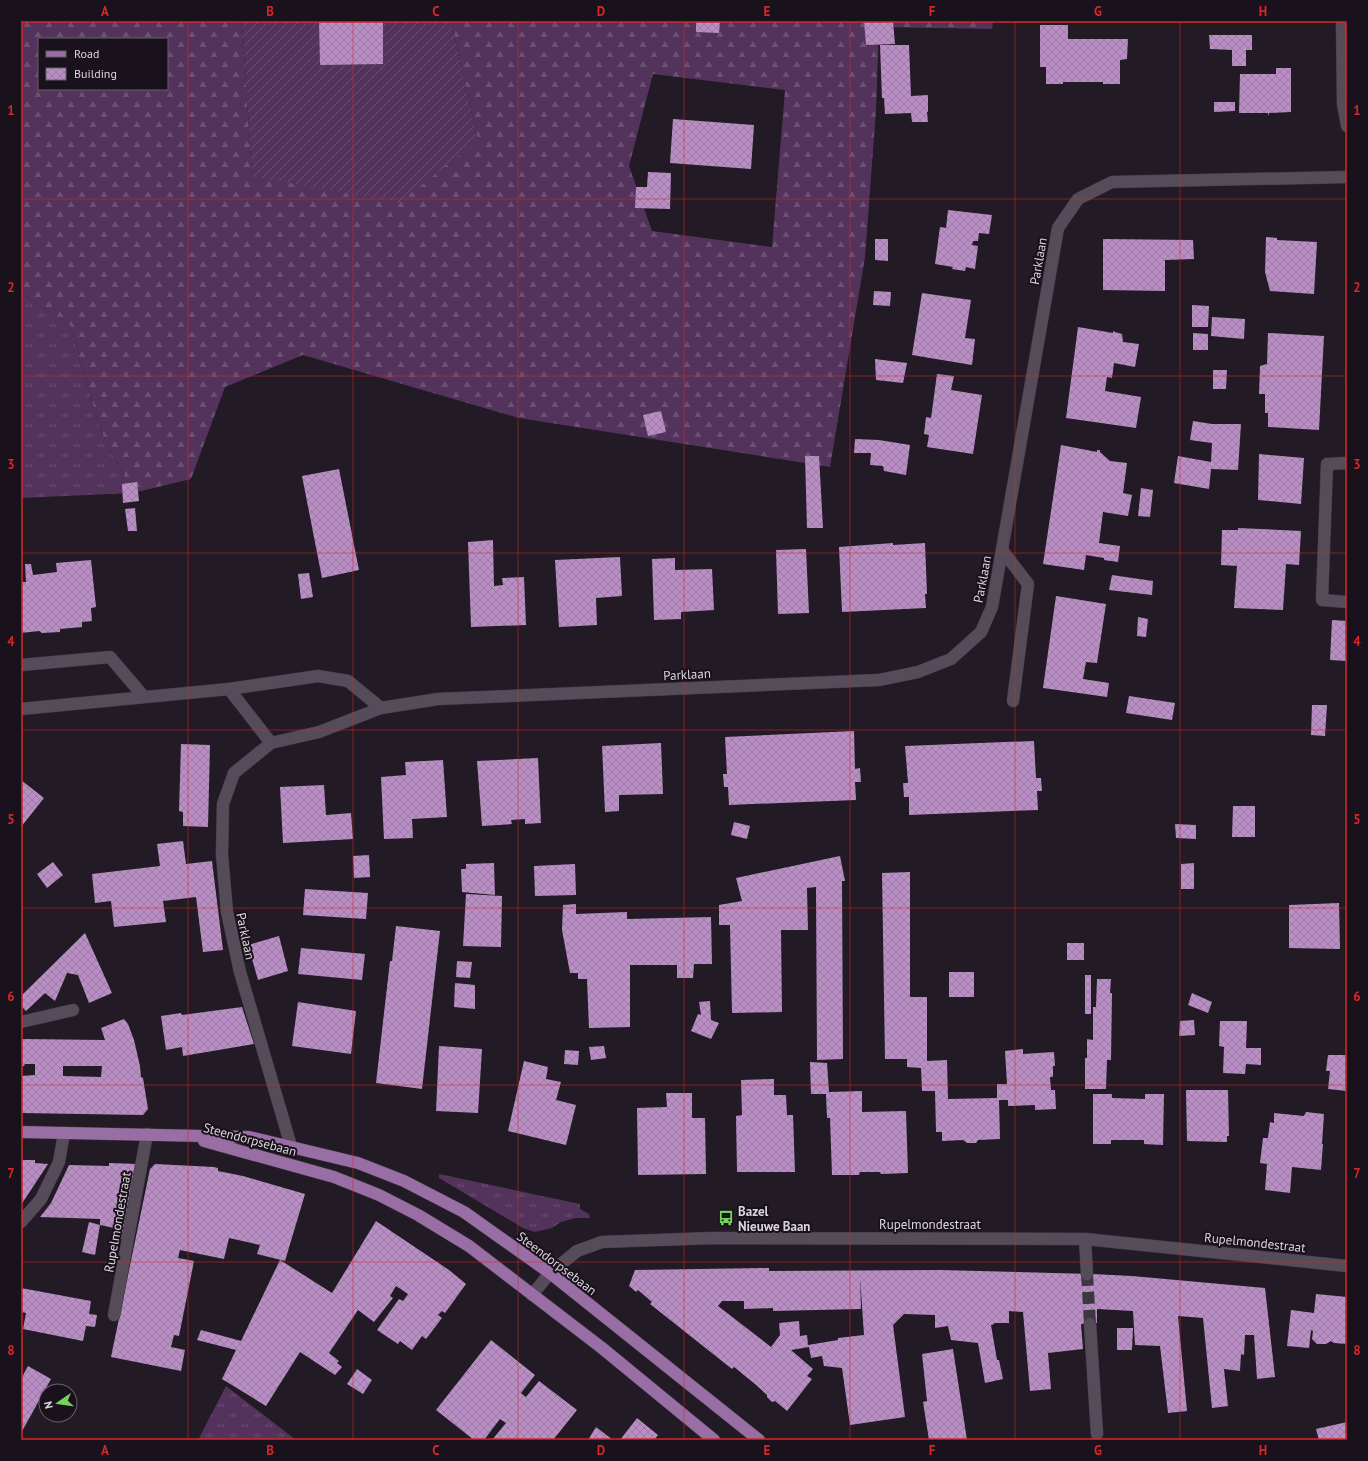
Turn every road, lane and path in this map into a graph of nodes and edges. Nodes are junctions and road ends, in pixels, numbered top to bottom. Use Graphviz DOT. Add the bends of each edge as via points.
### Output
graph roads {
  1 [pos="1342,21"];
  2 [pos="1347,126"];
  3 [pos="1347,177"];
  4 [pos="1347,463"];
  5 [pos="1002,550"];
  6 [pos="1347,602"];
  7 [pos="21,665"];
  8 [pos="229,689"];
  9 [pos="144,697"];
  10 [pos="1013,701"];
  11 [pos="381,708"];
  12 [pos="21,709"];
  13 [pos="271,743"];
  14 [pos="73,1010"];
  15 [pos="21,1022"];
  16 [pos="21,1132"];
  17 [pos="64,1133"];
  18 [pos="147,1134"];
  19 [pos="188,1136"];
  20 [pos="291,1146"];
  21 [pos="21,1222"];
  22 [pos="1085,1239"];
  23 [pos="1347,1266"];
  24 [pos="550,1273"];
  25 [pos="1087,1274"];
  26 [pos="532,1295"];
  27 [pos="114,1315"];
  28 [pos="1090,1324"];
  29 [pos="1098,1434"];
  30 [pos="714,1440"];
  31 [pos="759,1440"];
  1 -- 2 [label="street" via="1343,104"];
  3 -- 5 [label="street, Parklaan" via="1112,182 1078,199 1058,228"];
  4 -- 6 [label="street" via="1328,464 1322,600"];
  5 -- 10 [label="street" via="1028,584"];
  5 -- 11 [label="street, Parklaan" via="992,608 981,632 951,660 918,672 879,680 438,699"];
  7 -- 9 [label="street" via="110,657"];
  8 -- 9 [label="street"];
  8 -- 11 [label="street" via="318,676 348,681"];
  8 -- 13 [label="street"];
  9 -- 12 [label="street"];
  11 -- 13 [label="street, Parklaan" via="319,732"];
  13 -- 20 [label="street, Parklaan" via="234,773 224,804 222,855 227,912 240,972"];
  14 -- 15 [label="street"];
  16 -- 17 [label="main road"];
  17 -- 18 [label="main road"];
  17 -- 21 [label="street" via="59,1162 41,1199"];
  18 -- 19 [label="main road"];
  18 -- 27 [label="street, Rupelmondestraat"];
  19 -- 20 [label="main road, Steendorpsebaan" via="249,1137"];
  19 -- 26 [label="main road, Steendorpsebaan" via="334,1176 379,1195 469,1246"];
  20 -- 24 [label="main road, Steendorpsebaan" via="358,1163 404,1181 464,1212"];
  22 -- 23 [label="street, Rupelmondestraat"];
  22 -- 24 [label="street, Rupelmondestraat" via="713,1238 602,1242 578,1251"];
  22 -- 25 [label="street"];
  24 -- 26 [label="street, Rupelmondestraat"];
  24 -- 31 [label="main road, Steendorpsebaan"];
  26 -- 30 [label="main road, Steendorpsebaan" via="602,1348"];
  28 -- 29 [label="street"];
}
